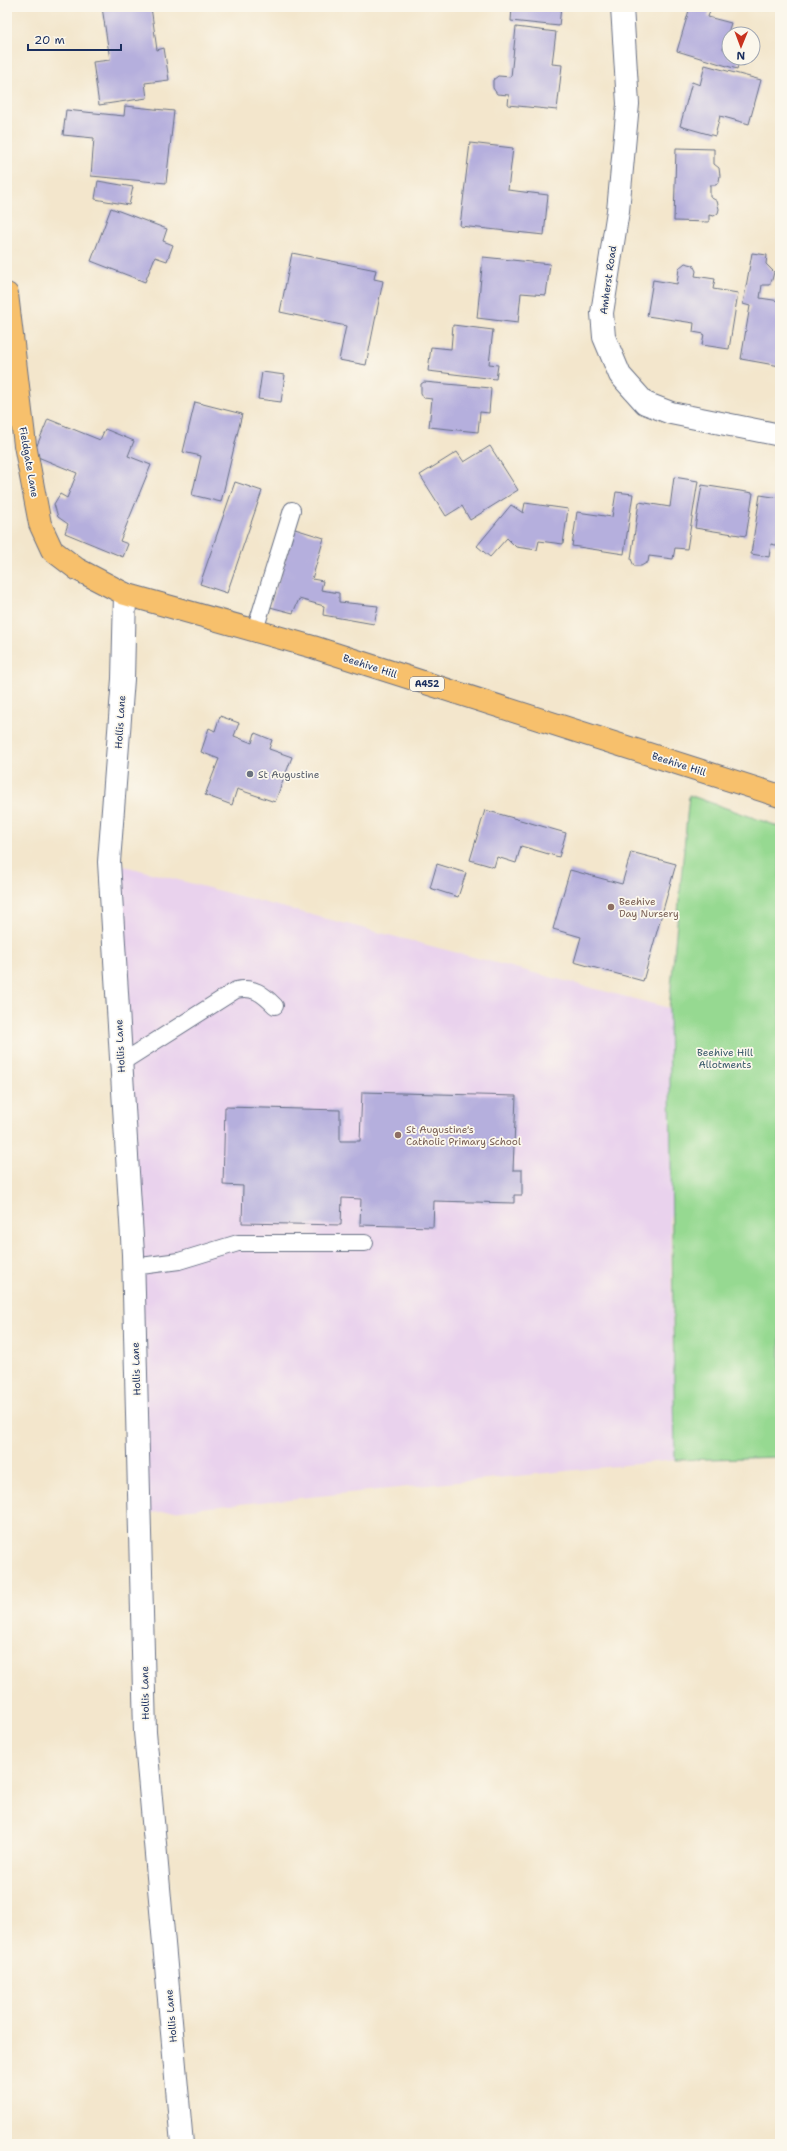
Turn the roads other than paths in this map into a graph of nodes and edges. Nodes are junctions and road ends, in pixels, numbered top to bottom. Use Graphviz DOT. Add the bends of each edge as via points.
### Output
graph roads {
  1 [pos="622,7"];
  2 [pos="7,294"];
  3 [pos="780,435"];
  4 [pos="292,510"];
  5 [pos="77,569"];
  6 [pos="125,594"];
  7 [pos="255,630"];
  8 [pos="780,796"];
  9 [pos="275,1006"];
  10 [pos="121,1063"];
  11 [pos="365,1243"];
  12 [pos="133,1267"];
  13 [pos="182,2144"];
  1 -- 3 [label="street, Amherst Road" via="628,104 618,211 602,313 604,337 620,374 645,403 671,413"];
  2 -- 5 [label="main road, Fieldgate Lane / A452" via="25,445 40,524 52,550"];
  4 -- 7 [label="lane"];
  5 -- 6 [label="main road, Beehive Hill / A452"];
  6 -- 7 [label="main road, Beehive Hill / A452"];
  6 -- 10 [label="street, Hollis Lane" via="123,678 109,862"];
  7 -- 8 [label="main road, Beehive Hill / A452"];
  9 -- 10 [label="lane" via="254,989 236,990"];
  10 -- 12 [label="street, Hollis Lane"];
  11 -- 12 [label="lane" via="238,1243 179,1261"];
  12 -- 13 [label="street, Hollis Lane" via="146,1732"];
}
